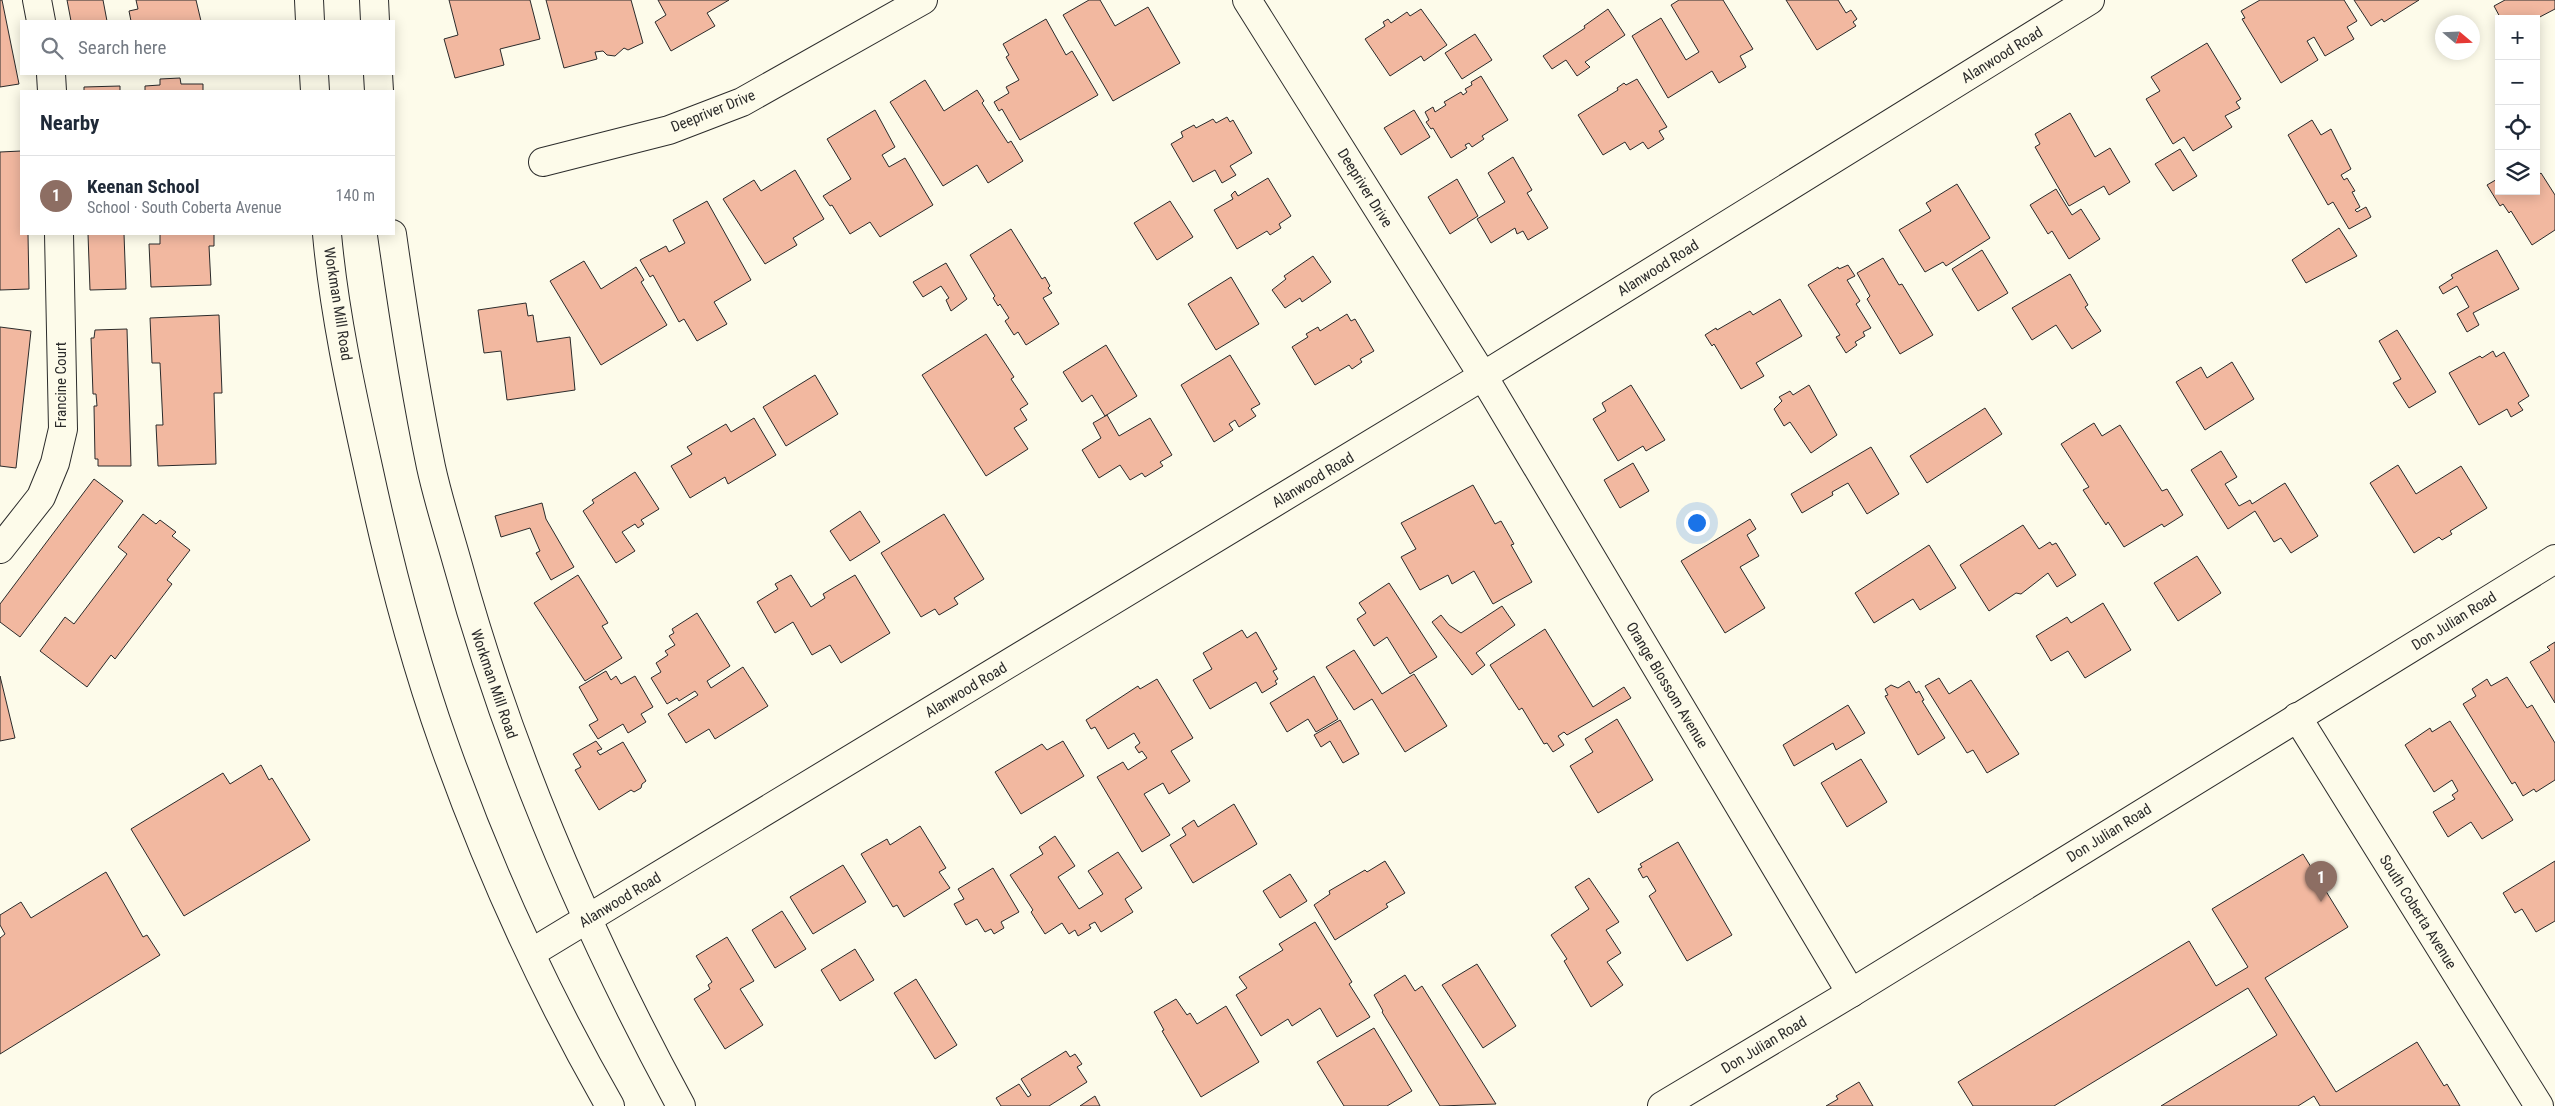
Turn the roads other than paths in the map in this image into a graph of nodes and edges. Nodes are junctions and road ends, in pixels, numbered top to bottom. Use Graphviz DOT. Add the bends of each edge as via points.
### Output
graph roads {
  1 [pos="37,0"];
  2 [pos="309,0"];
  3 [pos="374,0"];
  4 [pos="923,0"];
  5 [pos="1247,0"];
  6 [pos="2090,0"];
  7 [pos="41,20"];
  8 [pos="310,20"];
  9 [pos="374,20"];
  10 [pos="50,75"];
  11 [pos="314,75"];
  12 [pos="378,75"];
  13 [pos="52,90"];
  14 [pos="315,90"];
  15 [pos="379,90"];
  16 [pos="543,162"];
  17 [pos="59,235"];
  18 [pos="327,235"];
  19 [pos="392,235"];
  20 [pos="1483,376"];
  21 [pos="0,549"];
  22 [pos="2555,559"];
  23 [pos="2297,717"];
  24 [pos="587,920"];
  25 [pos="531,953"];
  26 [pos="1851,993"];
  27 [pos="1672,1103"];
  28 [pos="610,1106"];
  29 [pos="681,1106"];
  30 [pos="2539,1106"];
  1 -- 7 [label="street"];
  2 -- 8 [label="street"];
  3 -- 9 [label="street"];
  4 -- 16 [label="street, Deepriver Drive" via="742,102 668,130"];
  5 -- 20 [label="street, Deepriver Drive"];
  6 -- 20 [label="street, Alanwood Road"];
  10 -- 13 [label="street"];
  11 -- 14 [label="street"];
  12 -- 15 [label="street"];
  17 -- 21 [label="street, Francine Court" via="62,429 55,463 41,497"];
  18 -- 25 [label="street, Workman Mill Road" via="351,393 378,514 414,648 447,752"];
  19 -- 24 [label="street, Workman Mill Road" via="404,324 432,469 473,622 519,757"];
  20 -- 24 [label="street, Alanwood Road"];
  20 -- 26 [label="street, Orange Blossom Avenue"];
  22 -- 23 [label="street, Don Julian Road"];
  23 -- 26 [label="street, Don Julian Road"];
  23 -- 30 [label="street, South Coberta Avenue"];
  24 -- 25 [label="street, Alanwood Road"];
  24 -- 29 [label="street, Workman Mill Road"];
  25 -- 28 [label="street, Workman Mill Road"];
  26 -- 27 [label="street, Don Julian Road"];
}
